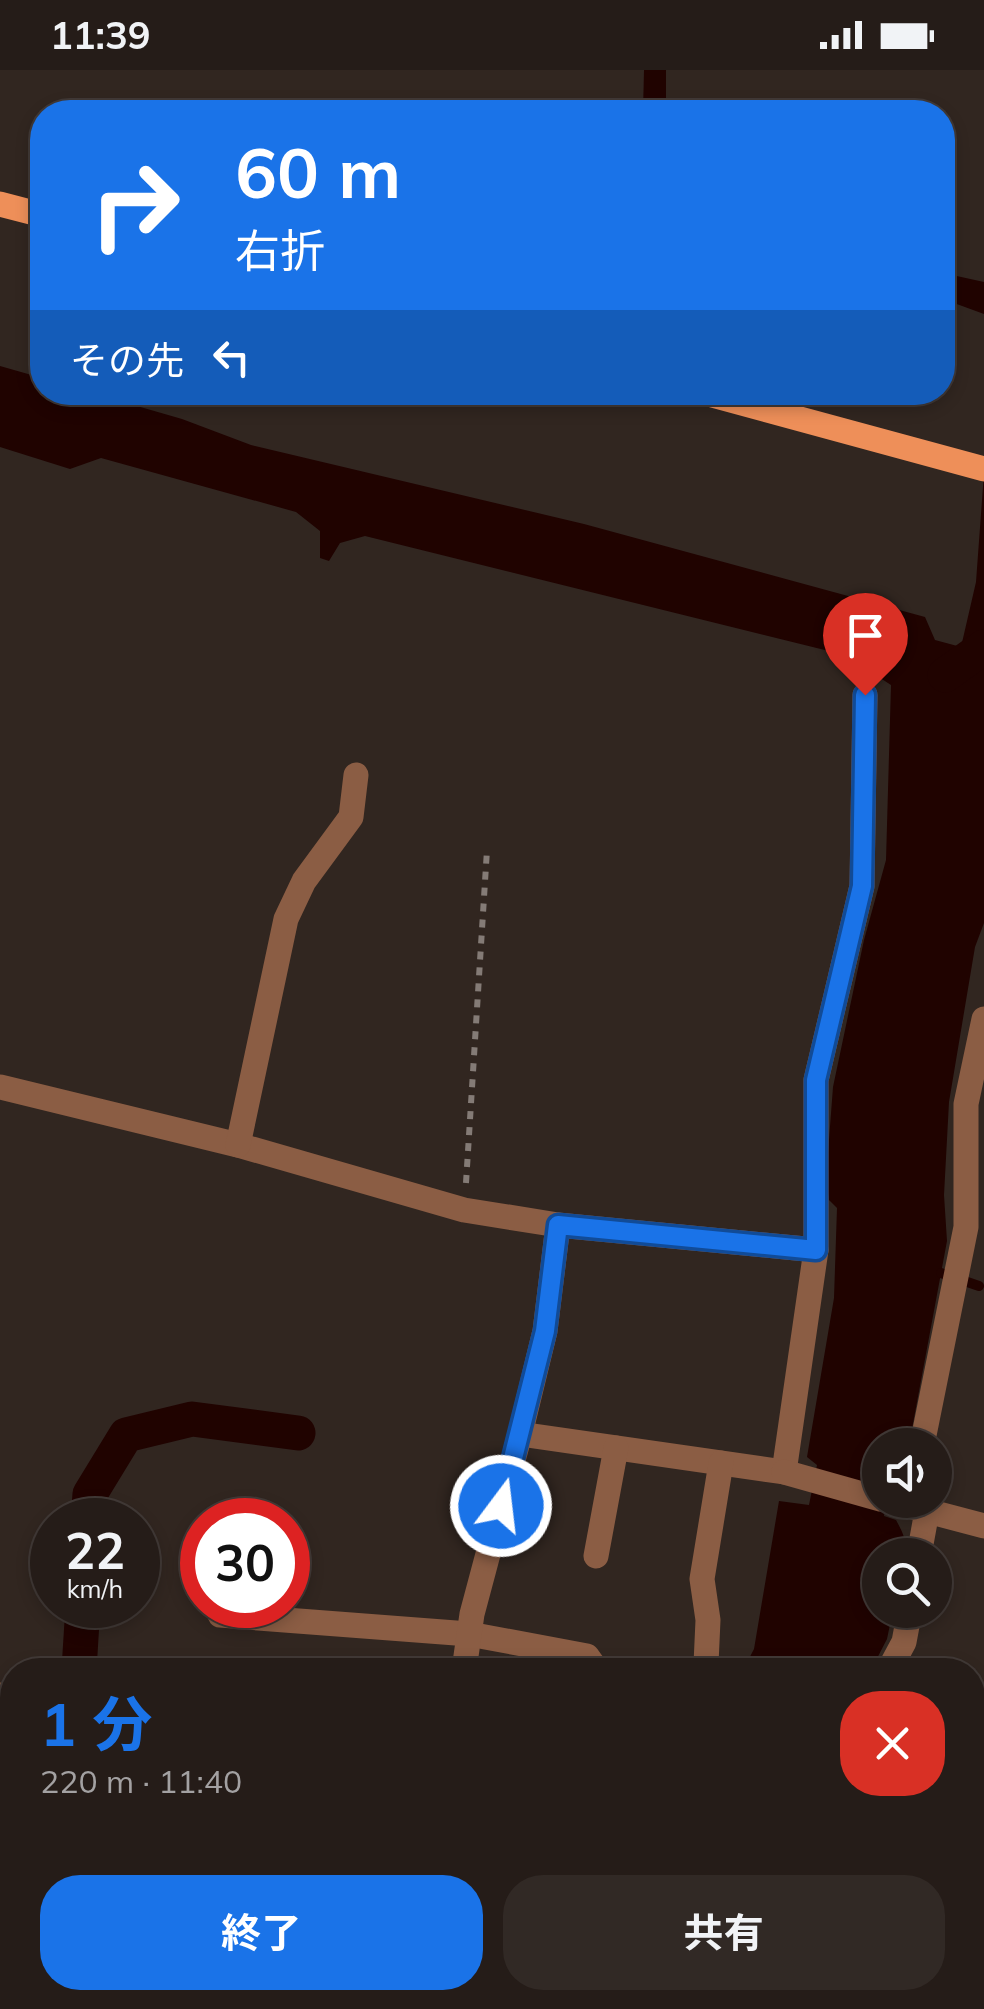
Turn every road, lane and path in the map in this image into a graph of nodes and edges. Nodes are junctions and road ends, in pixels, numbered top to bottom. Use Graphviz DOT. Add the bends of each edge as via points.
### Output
graph roads {
  1 [pos="0,204"];
  2 [pos="30,212"];
  3 [pos="749,405"];
  4 [pos="984,468"];
  5 [pos="865,695"];
  6 [pos="356,775"];
  7 [pos="488,850"];
  8 [pos="984,1019"];
  9 [pos="0,1087"];
  10 [pos="238,1146"];
  11 [pos="464,1210"];
  12 [pos="558,1225"];
  13 [pos="816,1250"];
  14 [pos="925,1428"];
  15 [pos="520,1434"];
  16 [pos="616,1448"];
  17 [pos="721,1463"];
  18 [pos="796,1476"];
  19 [pos="862,1493"];
  20 [pos="952,1517"];
  21 [pos="984,1526"];
  22 [pos="596,1556"];
  23 [pos="310,1622"];
  24 [pos="907,1628"];
  25 [pos="469,1634"];
  26 [pos="466,1658"];
  27 [pos="588,1658"];
  28 [pos="706,1658"];
  29 [pos="895,1658"];
  1 -- 2 [label="main road"];
  3 -- 4 [label="main road"];
  5 -- 13 [label="street" via="862,886 816,1080"];
  6 -- 10 [label="street" via="351,817 304,881 286,919"];
  7 -- 11 [label="path"];
  8 -- 14 [label="street" via="966,1104 966,1227"];
  9 -- 10 [label="street"];
  10 -- 11 [label="street"];
  11 -- 12 [label="street"];
  12 -- 13 [label="street"];
  12 -- 15 [label="street" via="545,1331"];
  13 -- 18 [label="street"];
  15 -- 16 [label="street"];
  15 -- 25 [label="street"];
  16 -- 17 [label="street"];
  16 -- 22 [label="street"];
  17 -- 18 [label="street"];
  17 -- 28 [label="street" via="702,1579"];
  18 -- 19 [label="street"];
  20 -- 21 [label="street"];
  23 -- 25 [label="street"];
  24 -- 29 [label="street"];
  25 -- 26 [label="street"];
  25 -- 27 [label="street"];
}
